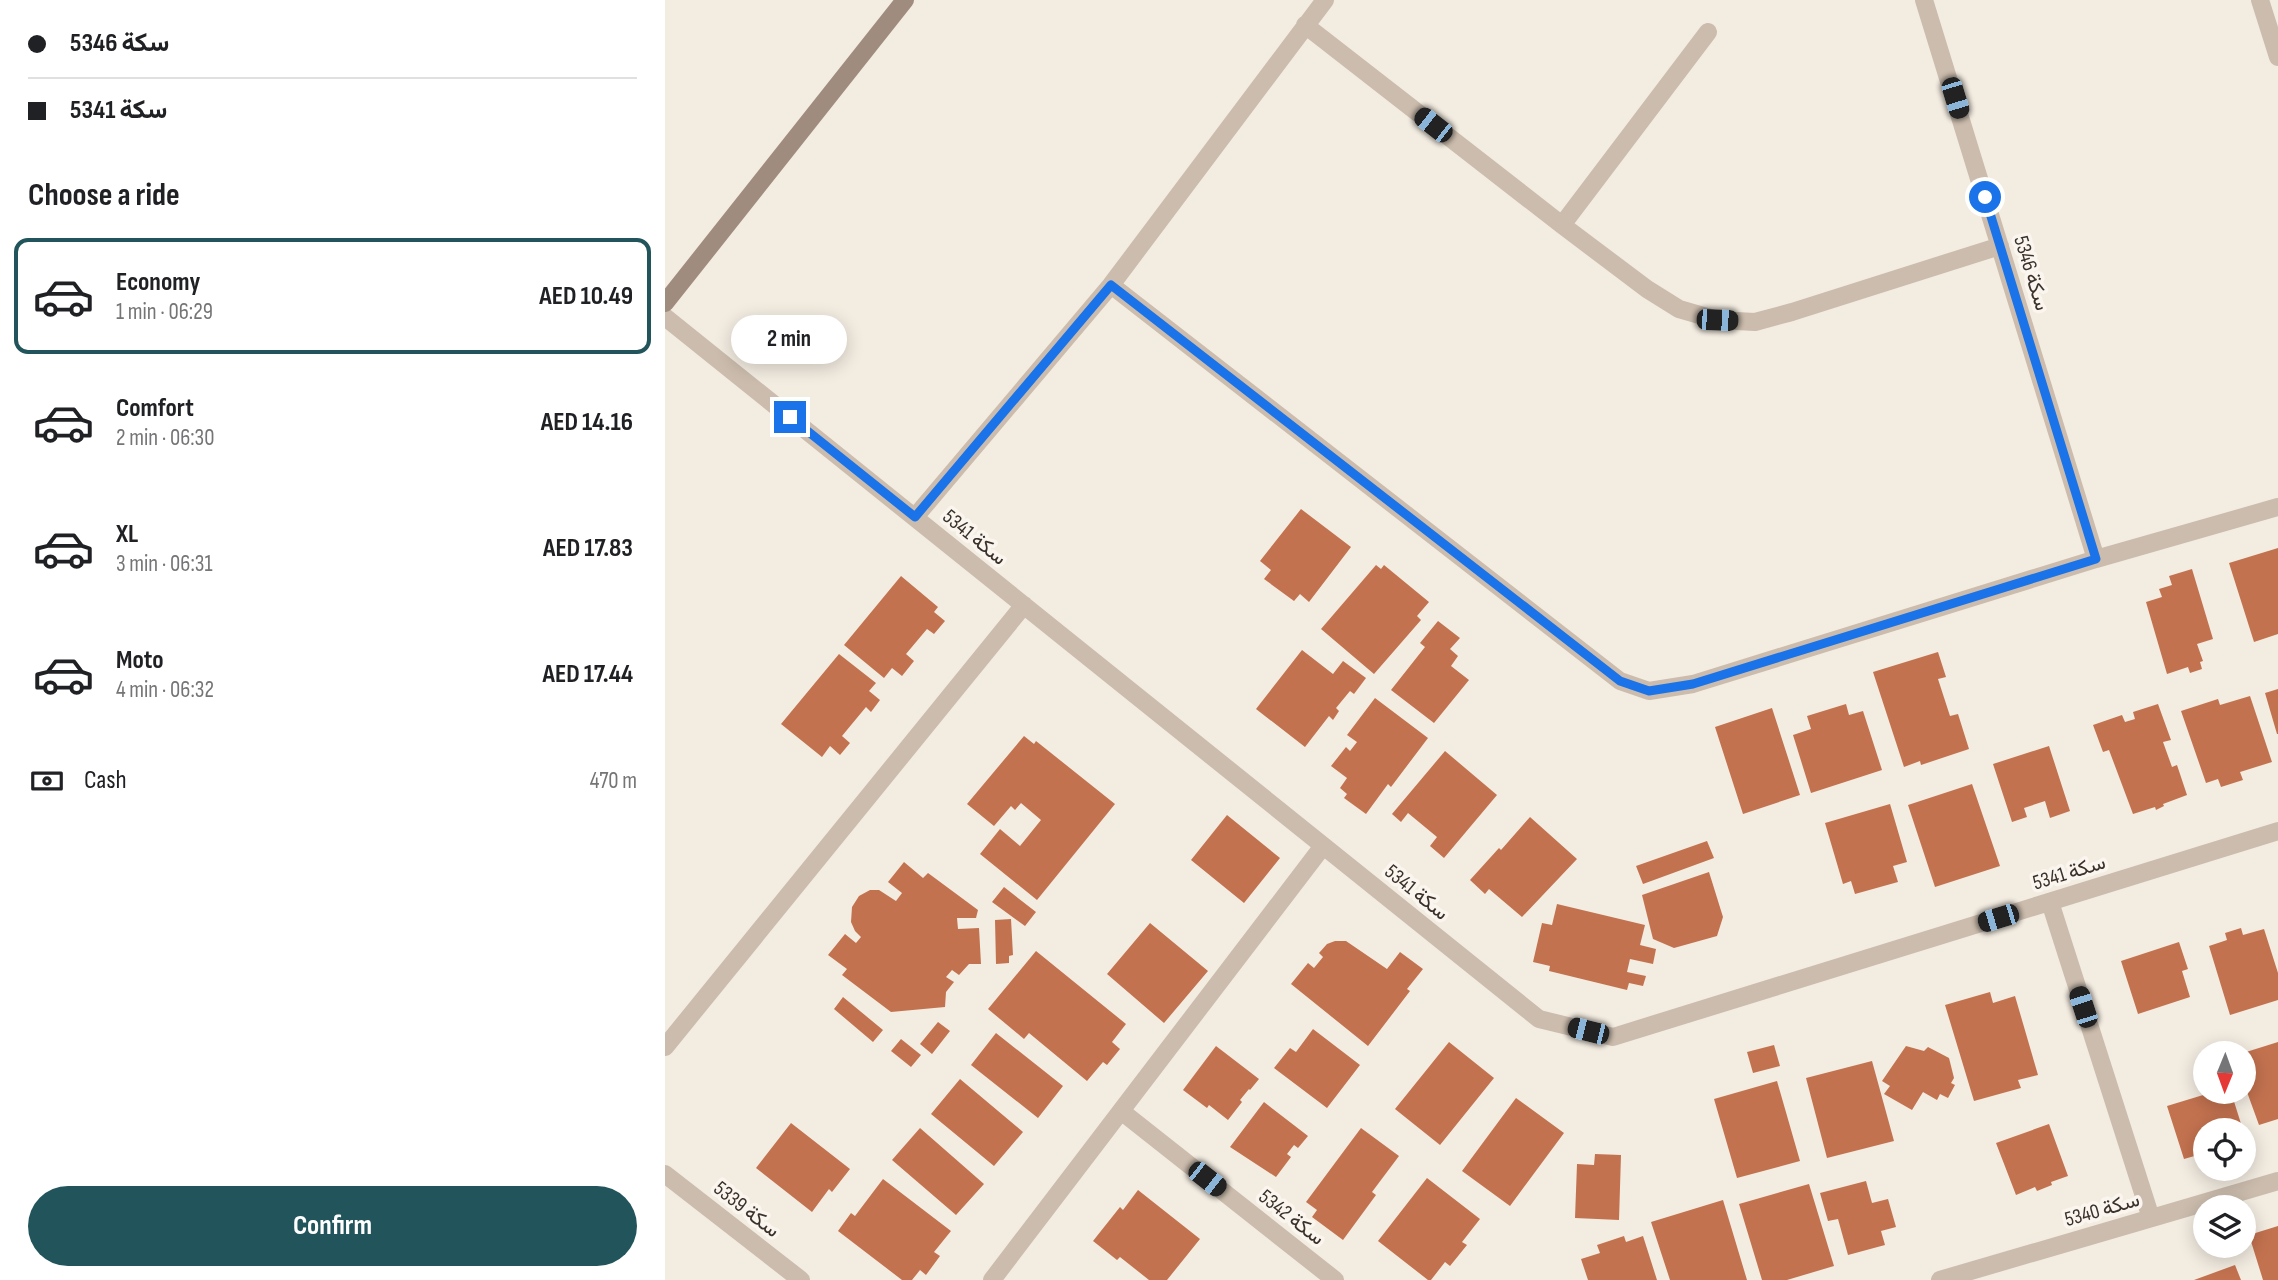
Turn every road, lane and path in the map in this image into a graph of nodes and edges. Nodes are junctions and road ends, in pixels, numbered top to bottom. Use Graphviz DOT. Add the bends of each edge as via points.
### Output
graph roads {
  1 [pos="905,0"];
  2 [pos="1325,0"];
  3 [pos="1924,0"];
  4 [pos="2260,0"];
  5 [pos="1305,25"];
  6 [pos="1708,32"];
  7 [pos="2278,57"];
  8 [pos="1562,225"];
  9 [pos="2000,246"];
  10 [pos="1111,285"];
  11 [pos="665,303"];
  12 [pos="665,317"];
  13 [pos="2278,507"];
  14 [pos="915,517"];
  15 [pos="2096,559"];
  16 [pos="1024,605"];
  17 [pos="2278,831"];
  18 [pos="1323,846"];
  19 [pos="2050,902"];
  20 [pos="665,1047"];
  21 [pos="1121,1111"];
  22 [pos="665,1174"];
  23 [pos="2278,1181"];
  24 [pos="2151,1218"];
  25 [pos="801,1280"];
  26 [pos="992,1280"];
  27 [pos="1335,1280"];
  28 [pos="1940,1280"];
  1 -- 11 [label="street"];
  2 -- 5 [label="street"];
  3 -- 9 [label="street, سكة 5346"];
  4 -- 7 [label="street"];
  5 -- 8 [label="street"];
  5 -- 10 [label="street"];
  6 -- 8 [label="street"];
  8 -- 9 [label="street" via="1679,309 1717,320 1755,322"];
  9 -- 15 [label="street, سكة 5346"];
  10 -- 14 [label="street"];
  10 -- 15 [label="street" via="1620,681 1649,691 1693,684"];
  12 -- 14 [label="street, سكة 5341"];
  13 -- 15 [label="street"];
  14 -- 16 [label="street, سكة 5341"];
  16 -- 18 [label="street, سكة 5341"];
  16 -- 20 [label="street"];
  17 -- 19 [label="street, سكة 5341"];
  18 -- 19 [label="street, سكة 5341" via="1539,1020 1613,1037"];
  18 -- 21 [label="street"];
  19 -- 24 [label="street"];
  21 -- 26 [label="street"];
  21 -- 27 [label="street, سكة 5342"];
  22 -- 25 [label="street, سكة 5339"];
  23 -- 24 [label="street, سكة 5340"];
  24 -- 28 [label="street, سكة 5340"];
}
